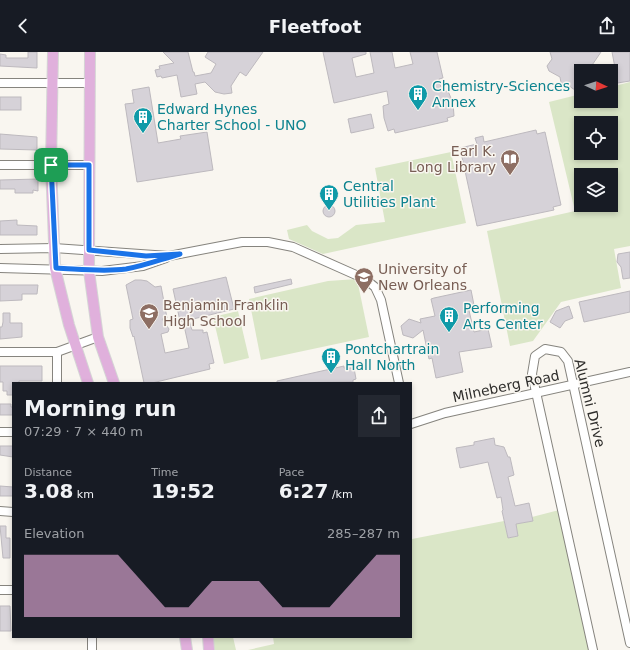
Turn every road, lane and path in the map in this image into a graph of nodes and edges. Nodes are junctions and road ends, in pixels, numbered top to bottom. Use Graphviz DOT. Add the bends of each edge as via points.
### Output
graph roads {
  1 [pos="53,52"];
  2 [pos="90,52"];
  3 [pos="0,83"];
  4 [pos="52,83"];
  5 [pos="90,83"];
  6 [pos="0,165"];
  7 [pos="51,165"];
  8 [pos="89,165"];
  9 [pos="54,248"];
  10 [pos="0,249"];
  11 [pos="89,250"];
  12 [pos="180,254"];
  13 [pos="0,268"];
  14 [pos="56,268"];
  15 [pos="89,270"];
  16 [pos="98,337"];
  17 [pos="75,346"];
  18 [pos="0,352"];
  19 [pos="57,352"];
  20 [pos="630,372"];
  21 [pos="57,382"];
  22 [pos="88,382"];
  23 [pos="114,382"];
  24 [pos="400,382"];
  25 [pos="573,385"];
  26 [pos="537,393"];
  27 [pos="412,424"];
  28 [pos="0,432"];
  29 [pos="12,432"];
  30 [pos="0,511"];
  31 [pos="12,512"];
  32 [pos="0,590"];
  33 [pos="12,590"];
  34 [pos="92,638"];
  35 [pos="185,638"];
  36 [pos="208,638"];
  37 [pos="630,643"];
  38 [pos="92,650"];
  39 [pos="186,650"];
  40 [pos="209,650"];
  41 [pos="593,650"];
  1 -- 4 [label="main road"];
  2 -- 5 [label="main road"];
  3 -- 4 [label="street"];
  4 -- 5 [label="street"];
  4 -- 7 [label="main road"];
  5 -- 8 [label="main road"];
  6 -- 7 [label="street"];
  7 -- 8 [label="street"];
  7 -- 9 [label="main road"];
  8 -- 11 [label="main road"];
  9 -- 10 [label="street"];
  9 -- 11 [label="street"];
  9 -- 14 [label="main road"];
  11 -- 12 [label="street" via="146,256"];
  11 -- 15 [label="main road"];
  12 -- 15 [label="street" via="142,266"];
  12 -- 24 [label="street" via="242,242 268,242 293,247 365,279 375,287 381,300"];
  13 -- 14 [label="street"];
  14 -- 15 [label="street"];
  14 -- 17 [label="main road"];
  15 -- 16 [label="main road"];
  16 -- 17 [label="street"];
  16 -- 23 [label="main road"];
  17 -- 19 [label="street"];
  17 -- 22 [label="main road"];
  18 -- 19 [label="street"];
  19 -- 21 [label="street"];
  20 -- 25 [label="street, Milneberg Road"];
  25 -- 26 [label="street, Milneberg Road"];
  25 -- 26 [label="street, Alumni Drive" via="566,357 558,350 545,349 539,352 533,364 532,374"];
  25 -- 37 [label="street, Alumni Drive"];
  26 -- 27 [label="street, Milneberg Road" via="445,413"];
  26 -- 41 [label="street, Alumni Drive"];
  28 -- 29 [label="street"];
  30 -- 31 [label="street"];
  32 -- 33 [label="street"];
  34 -- 38 [label="street"];
  35 -- 39 [label="main road"];
  36 -- 40 [label="main road"];
}
